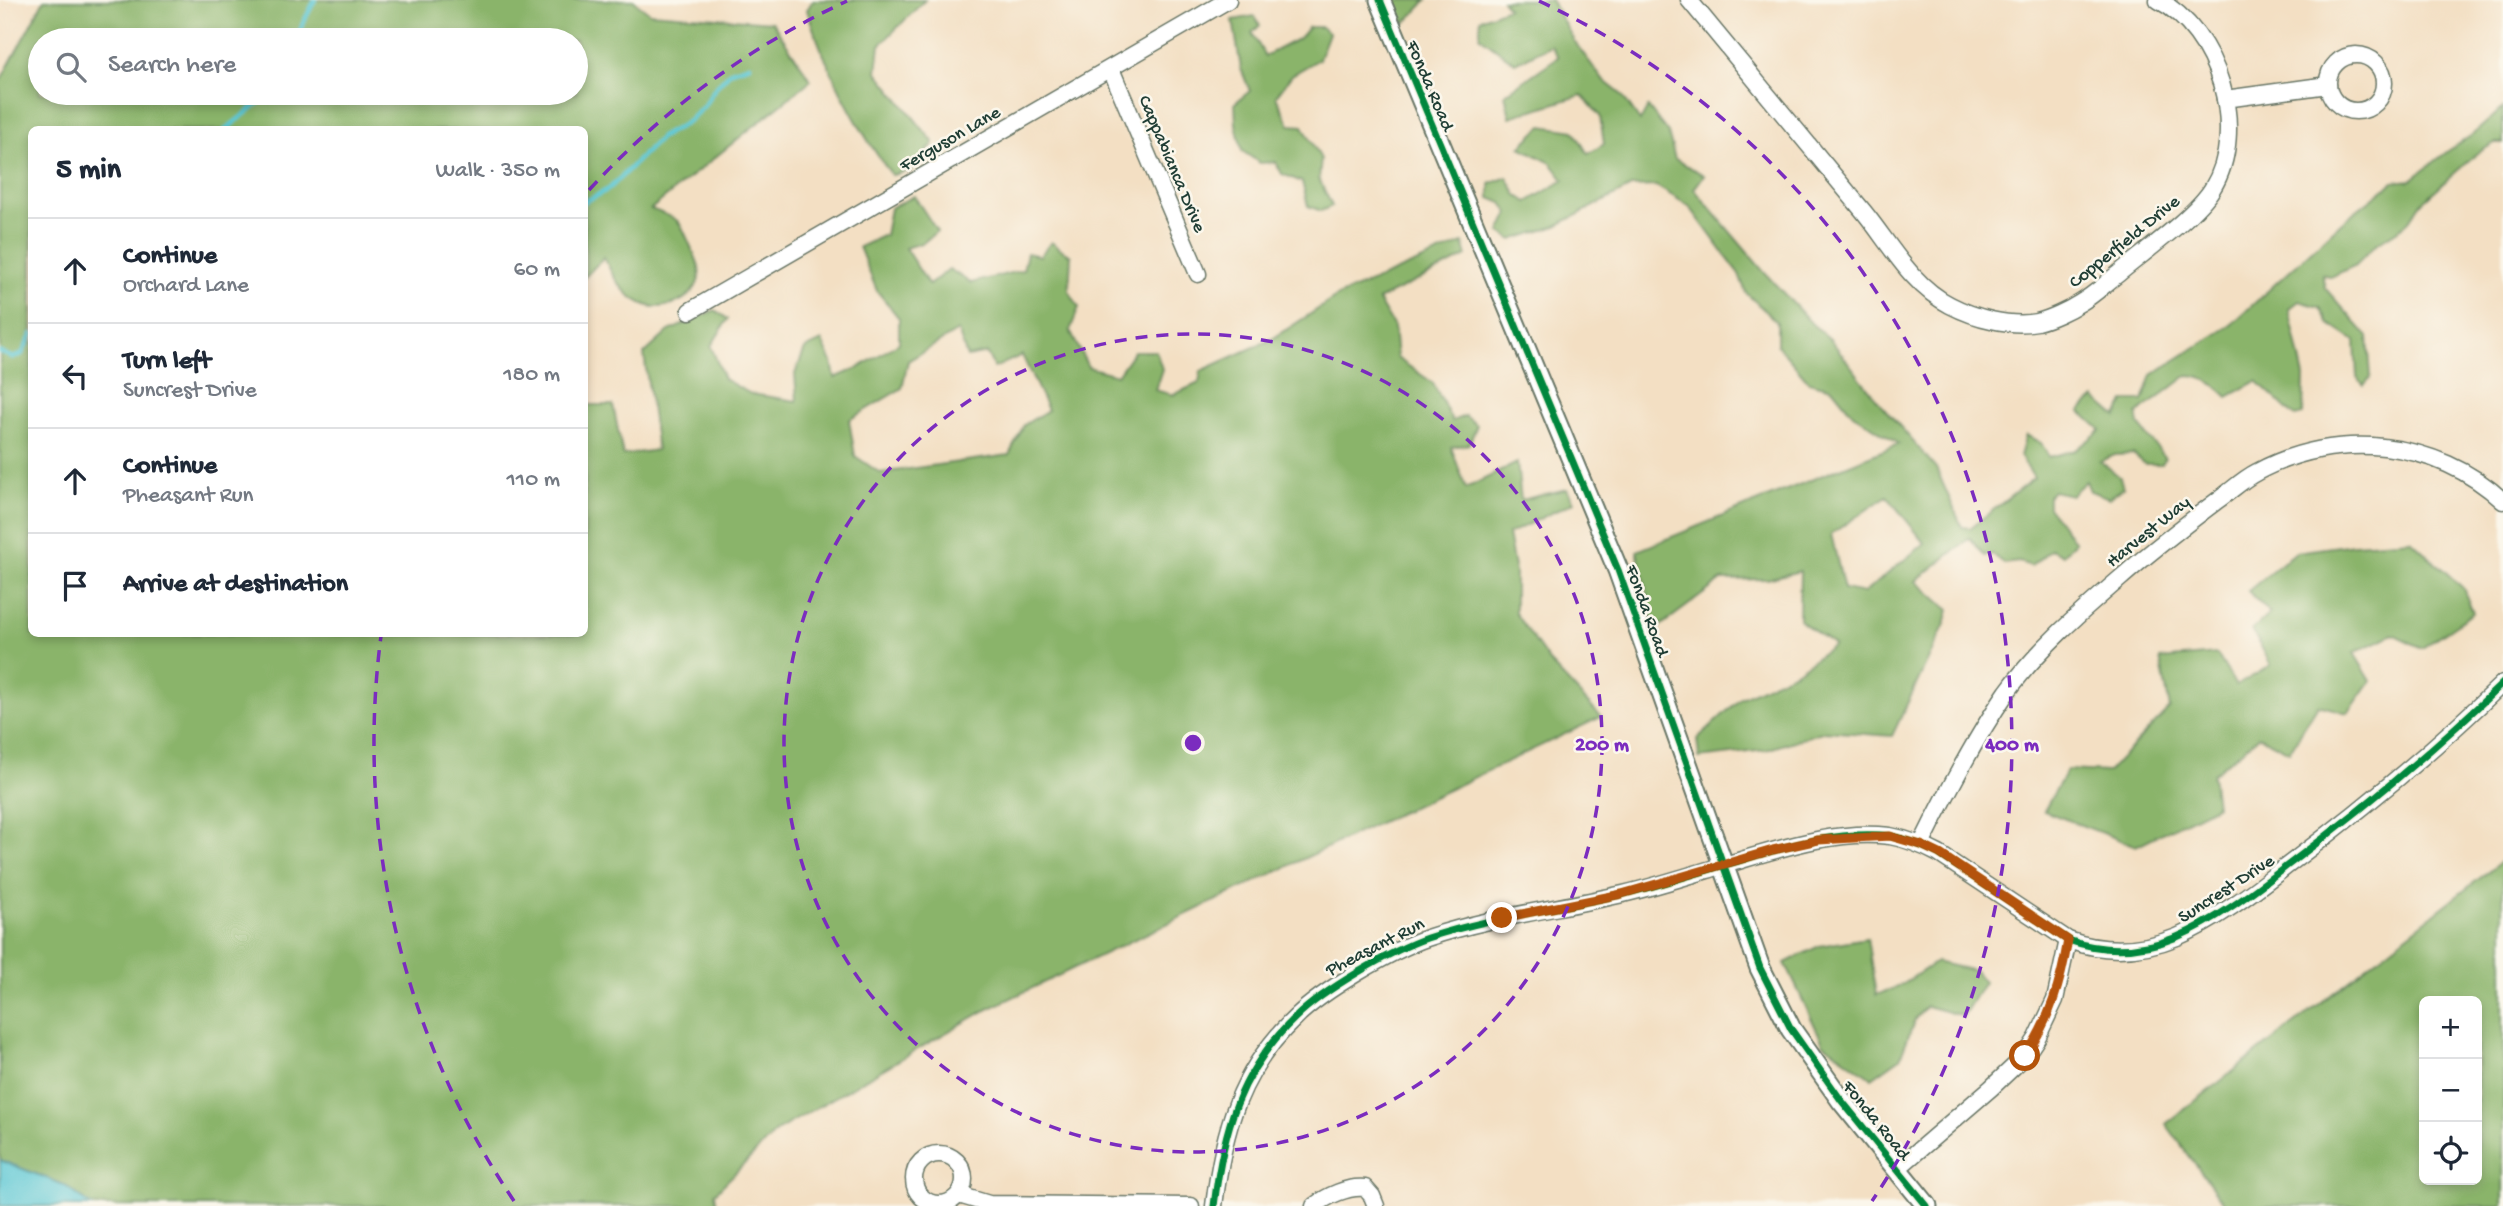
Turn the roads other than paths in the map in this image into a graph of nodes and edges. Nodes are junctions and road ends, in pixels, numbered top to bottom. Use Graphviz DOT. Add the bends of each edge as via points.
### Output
graph roads {
  1 [pos="1228,0"];
  2 [pos="1380,0"];
  3 [pos="1689,0"];
  4 [pos="2158,0"];
  5 [pos="1111,69"];
  6 [pos="2328,85"];
  7 [pos="2225,99"];
  8 [pos="1198,274"];
  9 [pos="690,311"];
  10 [pos="2503,501"];
  11 [pos="2503,683"];
  12 [pos="1921,845"];
  13 [pos="1724,866"];
  14 [pos="2068,940"];
  15 [pos="1898,1168"];
  16 [pos="959,1195"];
  17 [pos="1191,1206"];
  18 [pos="1214,1206"];
  19 [pos="1314,1206"];
  20 [pos="1376,1206"];
  21 [pos="1927,1206"];
  1 -- 5 [label="street, Ferguson Lane"];
  2 -- 13 [label="street, Fonda Road" via="1618,570"];
  3 -- 7 [label="street, Copperfield Drive" via="1932,293 1968,313 2018,324 2039,321 2080,303 2198,206 2213,188 2225,156"];
  4 -- 7 [label="street, Copperfield Drive" via="2195,31 2217,68"];
  5 -- 8 [label="street, Cappabianca Drive"];
  5 -- 9 [label="street, Ferguson Lane"];
  6 -- 7 [label="street"];
  10 -- 12 [label="street, Harvest Way" via="2464,470 2418,452 2388,447 2313,451 2254,473 2161,543 2042,650 1981,733"];
  11 -- 14 [label="street, Suncrest Drive" via="2331,833 2193,930 2151,945 2110,950"];
  12 -- 13 [label="street, Suncrest Drive" via="1890,836 1818,840"];
  12 -- 14 [label="street, Suncrest Drive"];
  13 -- 15 [label="street, Fonda Road" via="1760,968 1791,1029 1841,1100"];
  13 -- 18 [label="street, Pheasant Run" via="1425,939 1323,995 1274,1040 1241,1091 1219,1160"];
  14 -- 15 [label="street" via="2055,1000 2025,1056"];
  15 -- 21 [label="street, Fonda Road"];
  16 -- 17 [label="street" via="989,1204"];
  19 -- 20 [label="street" via="1355,1187 1364,1188"];
}
